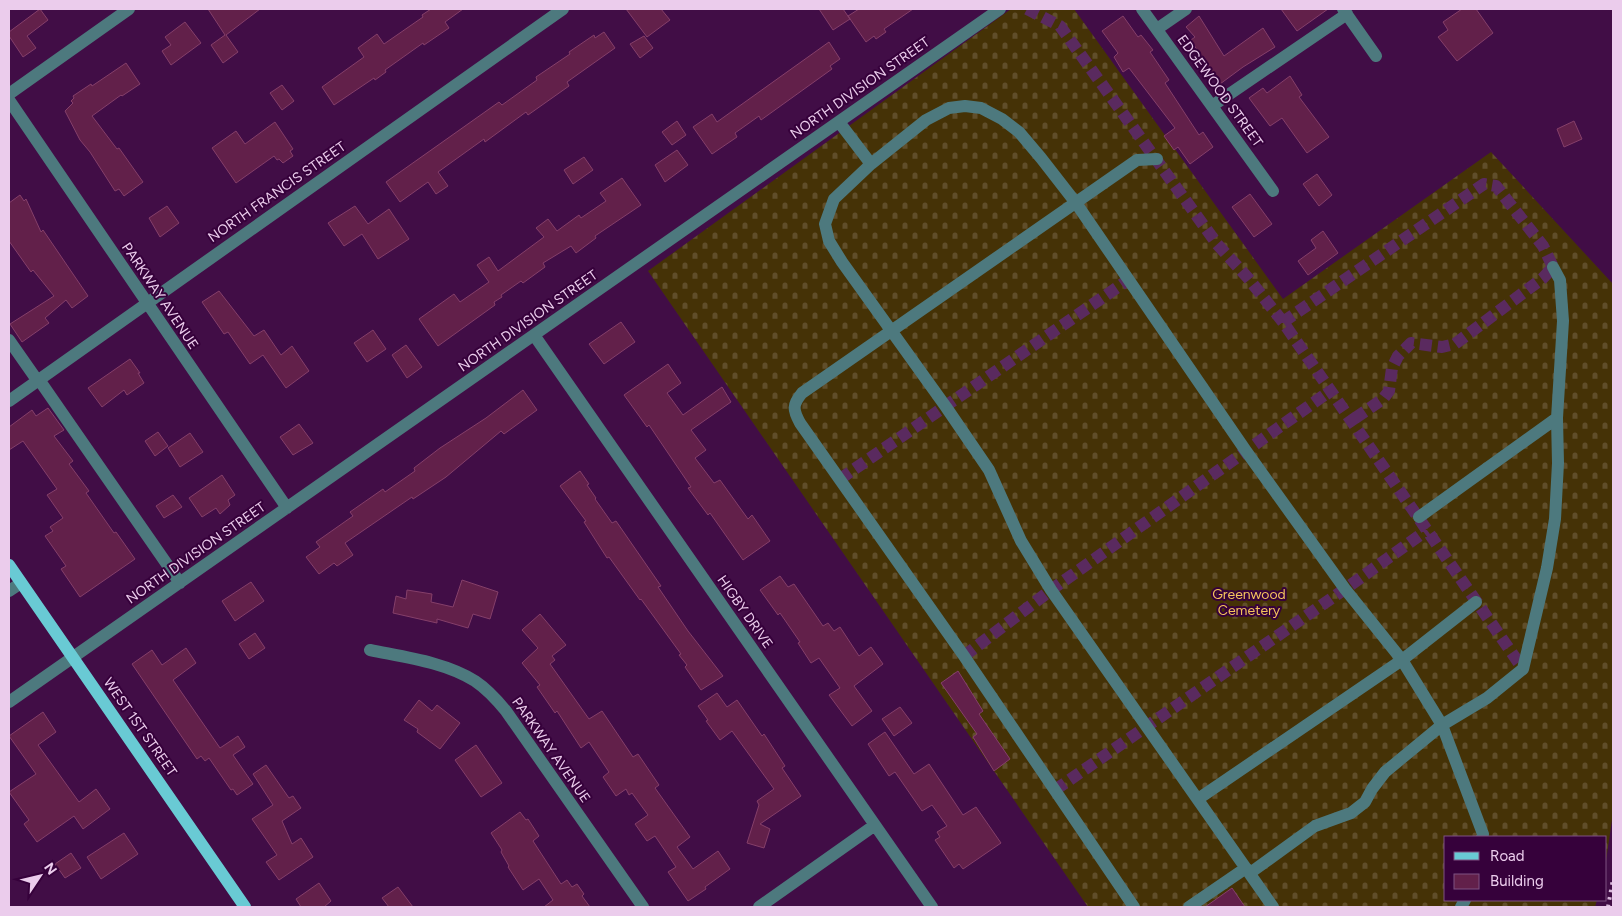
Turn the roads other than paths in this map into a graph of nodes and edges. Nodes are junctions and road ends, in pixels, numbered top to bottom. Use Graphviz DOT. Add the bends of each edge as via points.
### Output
graph roads {
  1 [pos="129,9"];
  2 [pos="563,9"];
  3 [pos="1000,9"];
  4 [pos="1142,9"];
  5 [pos="1186,9"];
  6 [pos="1345,11"];
  7 [pos="1157,29"];
  8 [pos="1376,56"];
  9 [pos="9,94"];
  10 [pos="9,100"];
  11 [pos="1212,106"];
  12 [pos="838,122"];
  13 [pos="1157,160"];
  14 [pos="871,164"];
  15 [pos="1273,191"];
  16 [pos="1076,204"];
  17 [pos="1553,267"];
  18 [pos="147,303"];
  19 [pos="891,331"];
  20 [pos="534,335"];
  21 [pos="9,340"];
  22 [pos="37,380"];
  23 [pos="9,401"];
  24 [pos="1558,418"];
  25 [pos="287,508"];
  26 [pos="1419,517"];
  27 [pos="9,565"];
  28 [pos="21,583"];
  29 [pos="180,583"];
  30 [pos="9,591"];
  31 [pos="1476,602"];
  32 [pos="370,650"];
  33 [pos="74,658"];
  34 [pos="1402,660"];
  35 [pos="9,702"];
  36 [pos="1442,725"];
  37 [pos="1198,799"];
  38 [pos="875,825"];
  39 [pos="1482,836"];
  40 [pos="1248,870"];
  41 [pos="245,907"];
  42 [pos="643,907"];
  43 [pos="759,907"];
  44 [pos="932,907"];
  45 [pos="1134,907"];
  46 [pos="1190,907"];
  47 [pos="1273,907"];
  1 -- 9 [label="street"];
  2 -- 18 [label="street, NORTH FRANCIS STREET"];
  3 -- 12 [label="street, NORTH DIVISION STREET"];
  4 -- 7 [label="street, EDGEWOOD STREET"];
  5 -- 7 [label="street"];
  6 -- 8 [label="street"];
  6 -- 11 [label="street"];
  7 -- 11 [label="street, EDGEWOOD STREET"];
  10 -- 18 [label="street, PARKWAY AVENUE"];
  11 -- 15 [label="street, EDGEWOOD STREET"];
  12 -- 14 [label="street"];
  12 -- 20 [label="street, NORTH DIVISION STREET"];
  13 -- 16 [label="street" via="1137,160"];
  14 -- 16 [label="street" via="926,120 949,108 981,108 1019,132"];
  14 -- 19 [label="street" via="834,198 825,224 828,241"];
  16 -- 19 [label="street"];
  16 -- 34 [label="street" via="1240,443 1345,589"];
  17 -- 24 [label="street" via="1560,280 1563,321"];
  18 -- 22 [label="street, NORTH FRANCIS STREET"];
  18 -- 25 [label="street, PARKWAY AVENUE"];
  19 -- 37 [label="street" via="989,470 1021,541 1052,590"];
  19 -- 45 [label="street" via="802,393 795,402 794,412"];
  20 -- 25 [label="street, NORTH DIVISION STREET"];
  20 -- 38 [label="street, HIGBY DRIVE"];
  21 -- 22 [label="street"];
  22 -- 23 [label="street, NORTH FRANCIS STREET"];
  22 -- 29 [label="street"];
  24 -- 26 [label="street"];
  24 -- 36 [label="street" via="1555,519 1523,669 1487,698"];
  25 -- 29 [label="street, NORTH DIVISION STREET"];
  27 -- 28 [label="main road, WEST 1ST STREET"];
  28 -- 30 [label="street"];
  28 -- 33 [label="main road, WEST 1ST STREET"];
  29 -- 33 [label="street, NORTH DIVISION STREET"];
  31 -- 34 [label="street"];
  32 -- 42 [label="street, PARKWAY AVENUE" via="435,664 474,680 492,694"];
  33 -- 35 [label="street, NORTH DIVISION STREET"];
  33 -- 41 [label="main road, WEST 1ST STREET"];
  34 -- 36 [label="street"];
  34 -- 37 [label="street"];
  36 -- 39 [label="street"];
  36 -- 40 [label="street" via="1385,772 1366,802 1352,813 1315,826"];
  37 -- 40 [label="street"];
  38 -- 43 [label="street"];
  38 -- 44 [label="street, HIGBY DRIVE"];
  40 -- 46 [label="street"];
  40 -- 47 [label="street"];
}
